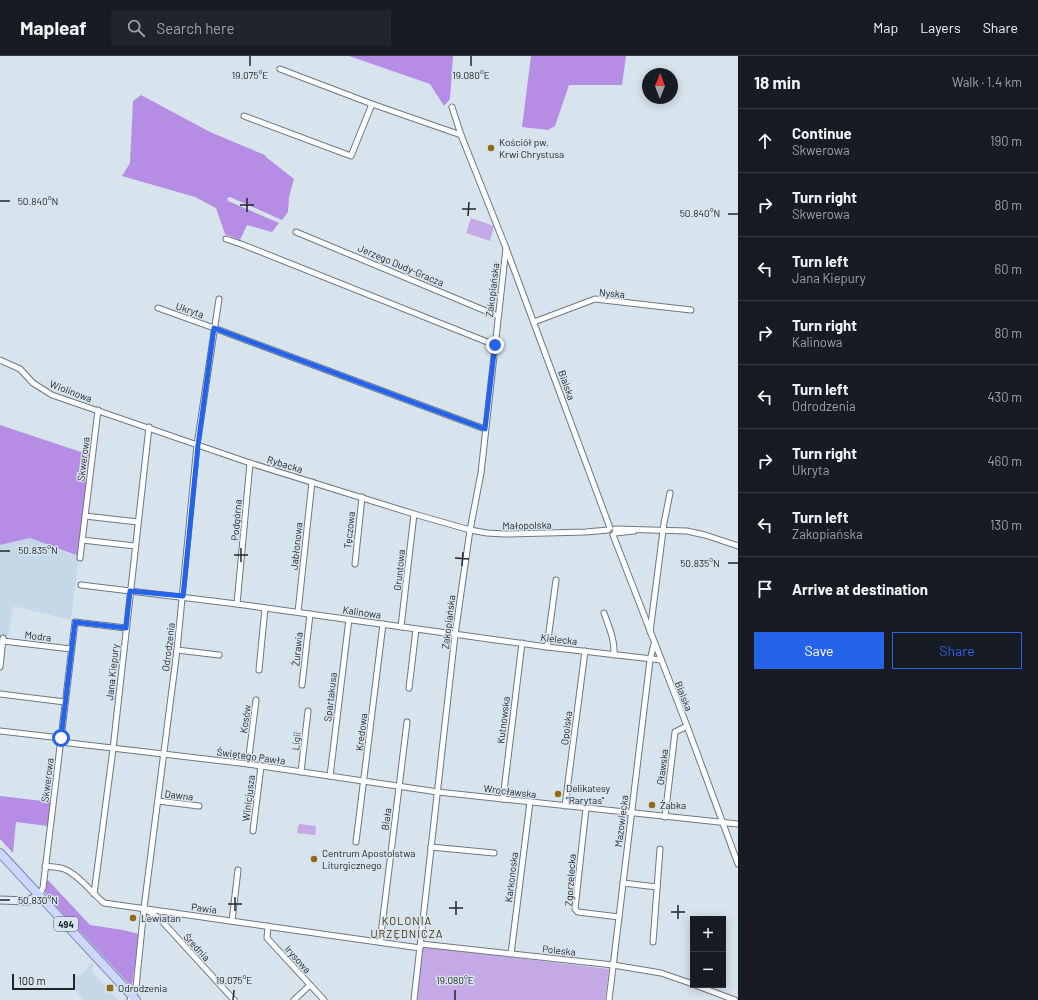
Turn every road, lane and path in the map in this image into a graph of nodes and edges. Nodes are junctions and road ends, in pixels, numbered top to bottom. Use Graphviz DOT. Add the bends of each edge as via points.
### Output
graph roads {
  1 [pos="280,69"];
  2 [pos="372,104"];
  3 [pos="452,107"];
  4 [pos="244,116"];
  5 [pos="461,135"];
  6 [pos="296,232"];
  7 [pos="226,239"];
  8 [pos="506,248"];
  9 [pos="219,299"];
  10 [pos="158,308"];
  11 [pos="691,310"];
  12 [pos="498,316"];
  13 [pos="534,322"];
  14 [pos="214,328"];
  15 [pos="495,345"];
  16 [pos="0,360"];
  17 [pos="98,410"];
  18 [pos="148,427"];
  19 [pos="485,429"];
  20 [pos="198,445"];
  21 [pos="250,463"];
  22 [pos="312,482"];
  23 [pos="670,493"];
  24 [pos="362,497"];
  25 [pos="414,514"];
  26 [pos="85,516"];
  27 [pos="138,522"];
  28 [pos="470,530"];
  29 [pos="664,530"];
  30 [pos="612,532"];
  31 [pos="82,540"];
  32 [pos="135,546"];
  33 [pos="738,546"];
  34 [pos="80,558"];
  35 [pos="355,564"];
  36 [pos="556,580"];
  37 [pos="81,585"];
  38 [pos="130,591"];
  39 [pos="183,596"];
  40 [pos="238,604"];
  41 [pos="265,608"];
  42 [pos="298,612"];
  43 [pos="604,613"];
  44 [pos="310,614"];
  45 [pos="349,620"];
  46 [pos="383,624"];
  47 [pos="401,627"];
  48 [pos="126,628"];
  49 [pos="416,629"];
  50 [pos="650,633"];
  51 [pos="455,635"];
  52 [pos="522,643"];
  53 [pos="654,644"];
  54 [pos="547,647"];
  55 [pos="71,649"];
  56 [pos="177,650"];
  57 [pos="585,651"];
  58 [pos="219,655"];
  59 [pos="614,655"];
  60 [pos="650,660"];
  61 [pos="660,660"];
  62 [pos="0,667"];
  63 [pos="259,670"];
  64 [pos="302,685"];
  65 [pos="410,688"];
  66 [pos="0,694"];
  67 [pos="256,700"];
  68 [pos="65,702"];
  69 [pos="308,712"];
  70 [pos="407,722"];
  71 [pos="687,726"];
  72 [pos="0,731"];
  73 [pos="61,740"];
  74 [pos="113,748"];
  75 [pos="164,754"];
  76 [pos="248,764"];
  77 [pos="261,766"];
  78 [pos="301,772"];
  79 [pos="330,776"];
  80 [pos="365,781"];
  81 [pos="399,786"];
  82 [pos="438,792"];
  83 [pos="503,799"];
  84 [pos="158,801"];
  85 [pos="530,802"];
  86 [pos="199,806"];
  87 [pos="565,806"];
  88 [pos="586,808"];
  89 [pos="631,813"];
  90 [pos="665,817"];
  91 [pos="723,824"];
  92 [pos="738,824"];
  93 [pos="253,831"];
  94 [pos="356,842"];
  95 [pos="431,847"];
  96 [pos="660,849"];
  97 [pos="0,853"];
  98 [pos="494,853"];
  99 [pos="738,864"];
  100 [pos="45,866"];
  101 [pos="238,870"];
  102 [pos="623,883"];
  103 [pos="658,887"];
  104 [pos="94,894"];
  105 [pos="39,895"];
  106 [pos="0,900"];
  107 [pos="144,908"];
  108 [pos="619,917"];
  109 [pos="232,921"];
  110 [pos="268,926"];
  111 [pos="380,942"];
  112 [pos="653,942"];
  113 [pos="420,946"];
  114 [pos="510,954"];
  115 [pos="613,965"];
  116 [pos="310,984"];
  117 [pos="690,984"];
  118 [pos="702,988"];
  119 [pos="133,999"];
  120 [pos="234,1000"];
  121 [pos="294,1000"];
  122 [pos="324,1000"];
  123 [pos="414,1000"];
  124 [pos="609,1000"];
  125 [pos="735,1000"];
  1 -- 2 [label="street"];
  2 -- 4 [label="street" via="351,156"];
  2 -- 5 [label="street"];
  3 -- 5 [label="street, Bialska"];
  5 -- 8 [label="street, Bialska"];
  6 -- 12 [label="street, Jerzego Dudy-Gracza"];
  7 -- 15 [label="street"];
  8 -- 12 [label="street, Zakopiańska"];
  8 -- 13 [label="street, Bialska"];
  9 -- 14 [label="street, Odrodzenia"];
  10 -- 14 [label="street, Ukryta"];
  11 -- 13 [label="street, Nyska" via="595,299"];
  12 -- 15 [label="street, Zakopiańska"];
  13 -- 30 [label="street, Bialska"];
  14 -- 19 [label="street, Ukryta"];
  14 -- 20 [label="street, Odrodzenia"];
  15 -- 19 [label="street, Zakopiańska"];
  16 -- 17 [label="street, Wiolinowa" via="20,369 33,384 52,395"];
  17 -- 18 [label="street, Rybacka"];
  17 -- 26 [label="street, Skwerowa"];
  18 -- 20 [label="street, Rybacka"];
  18 -- 27 [label="street, Jana Kiepury"];
  19 -- 28 [label="street, Zakopiańska" via="481,473"];
  20 -- 21 [label="street, Rybacka"];
  20 -- 39 [label="street, Odrodzenia"];
  21 -- 22 [label="street, Rybacka"];
  21 -- 40 [label="street, Podgórna"];
  22 -- 24 [label="street, Rybacka"];
  22 -- 42 [label="street, Jabłonowa"];
  23 -- 29 [label="street"];
  24 -- 25 [label="street, Rybacka"];
  24 -- 35 [label="street, Tęczowa"];
  25 -- 28 [label="street, Rybacka"];
  25 -- 47 [label="street, Gruntowa"];
  26 -- 27 [label="street"];
  26 -- 31 [label="street, Skwerowa"];
  27 -- 32 [label="street, Jana Kiepury"];
  28 -- 30 [label="street, Małopolska" via="505,534"];
  28 -- 51 [label="street, Zakopiańska"];
  29 -- 30 [label="street, Małopolska"];
  29 -- 33 [label="street, Małopolska" via="698,533"];
  29 -- 50 [label="street"];
  30 -- 50 [label="street, Bialska"];
  31 -- 32 [label="street"];
  31 -- 34 [label="street, Skwerowa"];
  32 -- 38 [label="street, Jana Kiepury"];
  36 -- 54 [label="street"];
  37 -- 38 [label="street, Kalinowa"];
  38 -- 39 [label="street, Kalinowa"];
  38 -- 48 [label="street, Jana Kiepury"];
  39 -- 40 [label="street, Kalinowa"];
  39 -- 56 [label="street, Odrodzenia"];
  40 -- 41 [label="street, Kalinowa"];
  41 -- 42 [label="street, Kalinowa"];
  41 -- 63 [label="street"];
  42 -- 44 [label="street, Kalinowa"];
  43 -- 59 [label="street" via="613,639"];
  44 -- 45 [label="street, Kalinowa"];
  44 -- 64 [label="street, Żurawia"];
  45 -- 46 [label="street, Kalinowa"];
  45 -- 79 [label="street, Spartakusa"];
  46 -- 47 [label="street, Kalinowa"];
  46 -- 80 [label="street, Kredowa"];
  47 -- 49 [label="street, Kalinowa"];
  48 -- 55 [label="street, Skwerowa" via="75,622"];
  48 -- 74 [label="street, Jana Kiepury"];
  49 -- 51 [label="street, Kalinowa"];
  49 -- 65 [label="street"];
  50 -- 53 [label="street, Bialska"];
  51 -- 52 [label="street, Kielecka"];
  51 -- 82 [label="street, Zakopiańska"];
  52 -- 54 [label="street, Kielecka"];
  52 -- 83 [label="street, Kutnowska"];
  53 -- 60 [label="street, Mazowiecka"];
  53 -- 61 [label="street, Bialska"];
  54 -- 57 [label="street, Kielecka"];
  55 -- 62 [label="street, Modra" via="3,639"];
  55 -- 68 [label="street, Skwerowa"];
  56 -- 58 [label="street"];
  56 -- 75 [label="street, Odrodzenia"];
  57 -- 59 [label="street, Kielecka"];
  57 -- 87 [label="street, Opolska"];
  59 -- 60 [label="street, Kielecka"];
  60 -- 61 [label="street, Kielecka"];
  60 -- 89 [label="street, Mazowiecka"];
  61 -- 71 [label="street, Bialska"];
  66 -- 68 [label="street"];
  67 -- 76 [label="street, Kosów"];
  68 -- 73 [label="street, Skwerowa"];
  69 -- 78 [label="street, Ligii"];
  70 -- 81 [label="street, Biała"];
  71 -- 90 [label="street, Oławska" via="675,732"];
  71 -- 91 [label="street, Bialska"];
  72 -- 73 [label="street, Świętego Pawła"];
  73 -- 74 [label="street, Świętego Pawła"];
  73 -- 100 [label="street, Skwerowa"];
  74 -- 75 [label="street, Świętego Pawła"];
  74 -- 104 [label="street, Jana Kiepury"];
  75 -- 76 [label="street, Świętego Pawła"];
  75 -- 84 [label="street, Odrodzenia"];
  76 -- 77 [label="street, Świętego Pawła"];
  77 -- 78 [label="street, Świętego Pawła"];
  77 -- 93 [label="street, Winicjusza"];
  78 -- 79 [label="street, Świętego Pawła"];
  79 -- 80 [label="street, Świętego Pawła"];
  80 -- 81 [label="street, Świętego Pawła"];
  80 -- 94 [label="street, Kredowa"];
  81 -- 82 [label="street, Świętego Pawła"];
  81 -- 111 [label="street, Biała"];
  82 -- 83 [label="street, Wrocławska"];
  82 -- 95 [label="street, Zakopiańska"];
  83 -- 85 [label="street, Wrocławska"];
  84 -- 86 [label="street, Dawna"];
  84 -- 107 [label="street, Odrodzenia"];
  85 -- 87 [label="street, Wrocławska"];
  85 -- 114 [label="street, Karkonoska"];
  87 -- 88 [label="street, Wrocławska"];
  88 -- 89 [label="street, Wrocławska"];
  88 -- 108 [label="street, Zgorzelecka" via="575,909 578,912"];
  89 -- 90 [label="street, Wrocławska"];
  89 -- 102 [label="street, Mazowiecka"];
  90 -- 91 [label="street, Wrocławska"];
  91 -- 92 [label="street, Wrocławska"];
  91 -- 99 [label="street, Bialska"];
  95 -- 98 [label="street"];
  95 -- 113 [label="street, Zakopiańska"];
  96 -- 103 [label="street"];
  97 -- 105 [label="main road, 494"];
  100 -- 104 [label="street, Pawia" via="64,869 74,874"];
  100 -- 105 [label="street, Skwerowa" via="43,888"];
  101 -- 109 [label="street"];
  102 -- 103 [label="street"];
  102 -- 108 [label="street, Mazowiecka"];
  103 -- 112 [label="street"];
  104 -- 107 [label="street, Pawia" via="104,902"];
  105 -- 106 [label="street" via="28,901"];
  105 -- 119 [label="main road, 494"];
  107 -- 109 [label="street, Pawia"];
  107 -- 119 [label="street, Odrodzenia"];
  107 -- 120 [label="street, Średnia" via="160,919"];
  108 -- 115 [label="street, Mazowiecka"];
  109 -- 110 [label="street, Pawia"];
  110 -- 111 [label="street, Pawia"];
  110 -- 116 [label="street, Irysowa" via="268,938"];
  111 -- 113 [label="street, Pawia"];
  113 -- 114 [label="street, Poleska"];
  113 -- 123 [label="street, Zakopiańska"];
  114 -- 115 [label="street, Poleska"];
  115 -- 117 [label="street, Poleska" via="661,973"];
  115 -- 124 [label="street, Mazowiecka"];
  116 -- 121 [label="street"];
  116 -- 122 [label="street, Irysowa"];
  118 -- 125 [label="street, Poleska"];
}
